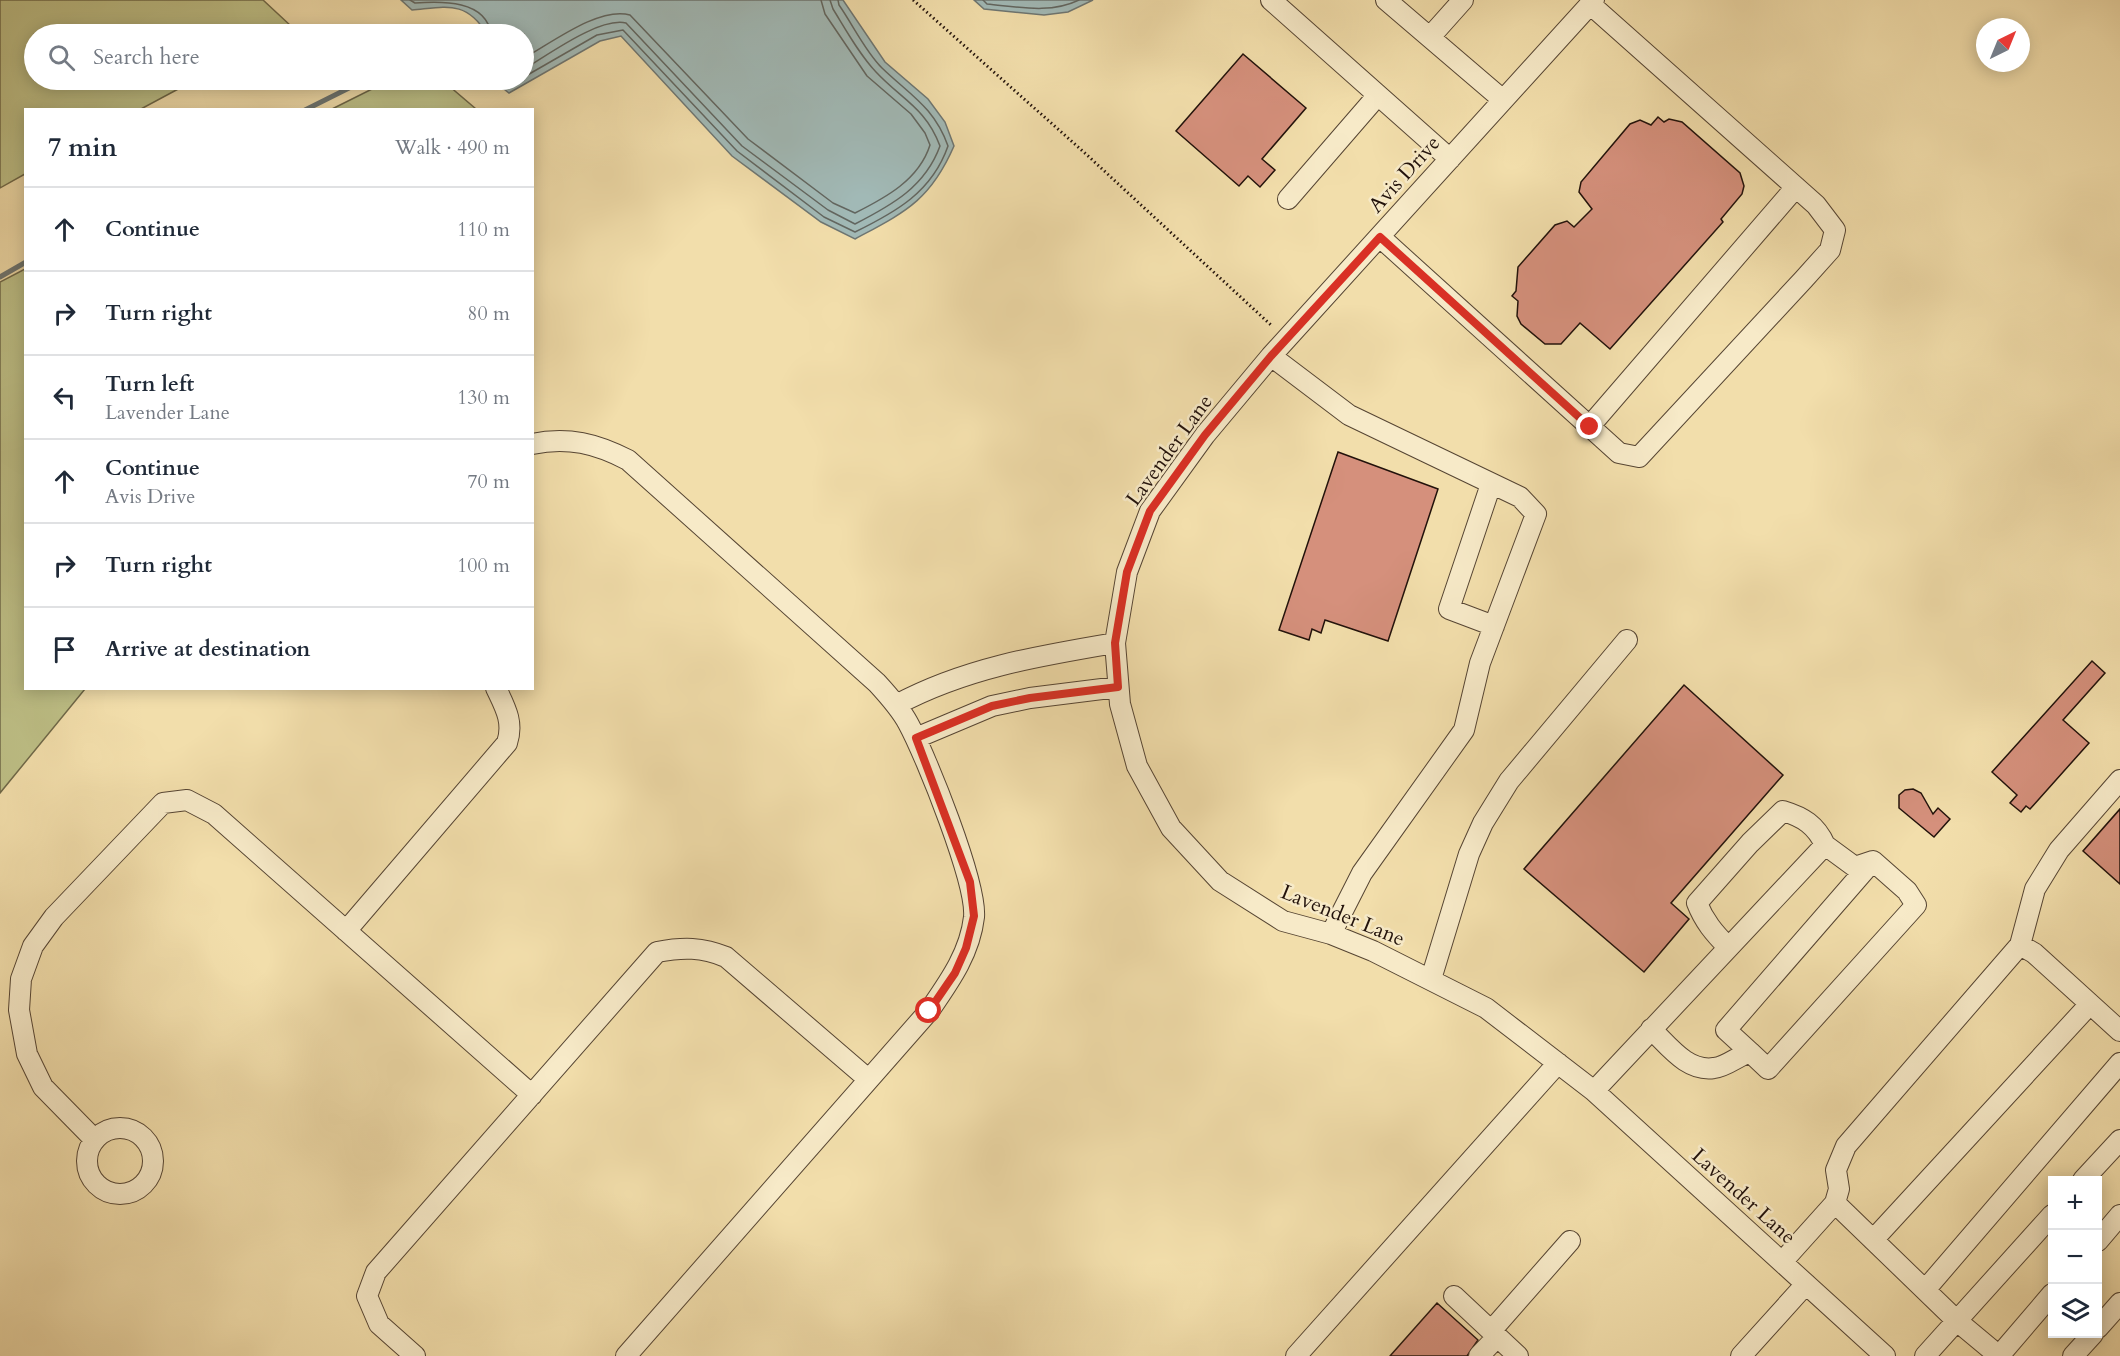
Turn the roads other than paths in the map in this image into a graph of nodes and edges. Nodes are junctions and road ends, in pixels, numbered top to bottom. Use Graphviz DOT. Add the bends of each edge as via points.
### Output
graph roads {
  1 [pos="1271,0"];
  2 [pos="1386,0"];
  3 [pos="1463,0"];
  4 [pos="1592,2"];
  5 [pos="1430,37"];
  6 [pos="1378,95"];
  7 [pos="1503,100"];
  8 [pos="1450,159"];
  9 [pos="1796,187"];
  10 [pos="1288,199"];
  11 [pos="1380,237"];
  12 [pos="1271,356"];
  13 [pos="1251,381"];
  14 [pos="1590,427"];
  15 [pos="534,444"];
  16 [pos="1491,484"];
  17 [pos="1494,626"];
  18 [pos="1627,640"];
  19 [pos="1115,643"];
  20 [pos="1118,687"];
  21 [pos="497,690"];
  22 [pos="896,705"];
  23 [pos="916,738"];
  24 [pos="2120,780"];
  25 [pos="1825,844"];
  26 [pos="1873,861"];
  27 [pos="346,931"];
  28 [pos="1331,934"];
  29 [pos="2020,945"];
  30 [pos="1728,947"];
  31 [pos="1431,979"];
  32 [pos="2090,1004"];
  33 [pos="1651,1029"];
  34 [pos="2120,1031"];
  35 [pos="1750,1052"];
  36 [pos="1558,1063"];
  37 [pos="2120,1063"];
  38 [pos="867,1078"];
  39 [pos="1594,1092"];
  40 [pos="532,1095"];
  41 [pos="94,1139"];
  42 [pos="2120,1140"];
  43 [pos="2087,1176"];
  44 [pos="1835,1203"];
  45 [pos="2120,1215"];
  46 [pos="2048,1219"];
  47 [pos="2102,1235"];
  48 [pos="1873,1240"];
  49 [pos="1570,1241"];
  50 [pos="1782,1262"];
  51 [pos="1806,1284"];
  52 [pos="1925,1290"];
  53 [pos="1454,1296"];
  54 [pos="2048,1299"];
  55 [pos="2120,1303"];
  56 [pos="1957,1321"];
  57 [pos="2102,1323"];
  58 [pos="1494,1334"];
  59 [pos="2089,1338"];
  60 [pos="415,1356"];
  61 [pos="626,1356"];
  62 [pos="1296,1356"];
  63 [pos="1479,1356"];
  64 [pos="1518,1356"];
  65 [pos="1741,1356"];
  66 [pos="1886,1356"];
  67 [pos="1925,1356"];
  68 [pos="1999,1356"];
  69 [pos="2073,1356"];
  1 -- 6 [label="street"];
  2 -- 5 [label="street"];
  3 -- 5 [label="street"];
  4 -- 7 [label="street, Avis Drive"];
  4 -- 9 [label="street"];
  5 -- 7 [label="street"];
  6 -- 8 [label="street"];
  6 -- 10 [label="street"];
  7 -- 8 [label="street, Avis Drive"];
  8 -- 11 [label="street, Avis Drive"];
  9 -- 14 [label="street"];
  9 -- 14 [label="street" via="1835,230 1830,250 1638,457 1619,453"];
  11 -- 12 [label="street, Avis Drive"];
  11 -- 14 [label="street"];
  12 -- 13 [label="street, Avis Drive"];
  12 -- 16 [label="street" via="1349,415"];
  13 -- 19 [label="street, Lavender Lane" via="1205,435 1150,511 1127,572"];
  15 -- 22 [label="street" via="577,441 603,447 628,460 877,683"];
  16 -- 17 [label="street" via="1520,497 1536,514"];
  16 -- 17 [label="street" via="1449,609"];
  17 -- 28 [label="street" via="1480,663 1464,729 1362,873"];
  18 -- 31 [label="street" via="1509,781 1483,823 1469,854"];
  19 -- 20 [label="street, Lavender Lane"];
  19 -- 22 [label="street" via="978,670"];
  20 -- 23 [label="street" via="992,706"];
  20 -- 28 [label="street, Lavender Lane" via="1137,766 1171,828 1220,881 1283,921"];
  21 -- 27 [label="street" via="511,730 507,743"];
  22 -- 23 [label="street"];
  23 -- 38 [label="street" via="970,882 974,916 955,973 929,1011"];
  24 -- 29 [label="street" via="2059,850 2035,890"];
  25 -- 26 [label="street" via="1855,867"];
  25 -- 30 [label="street"];
  25 -- 30 [label="street" via="1819,832 1801,816 1783,811 1750,843 1697,903 1713,933"];
  26 -- 35 [label="street" via="1726,1030"];
  26 -- 35 [label="street" via="1907,891 1916,905 1768,1069"];
  27 -- 40 [label="street"];
  27 -- 41 [label="street" via="214,814 187,800 163,803 54,916 33,946 21,979 19,1010 27,1054 43,1087"];
  28 -- 31 [label="street, Lavender Lane"];
  29 -- 32 [label="street" via="2034,952"];
  29 -- 44 [label="street" via="1846,1146 1836,1170 1839,1189"];
  30 -- 33 [label="street"];
  31 -- 36 [label="street, Lavender Lane" via="1486,1008"];
  32 -- 34 [label="street"];
  32 -- 48 [label="street"];
  33 -- 35 [label="street" via="1694,1067 1716,1068"];
  33 -- 39 [label="street"];
  36 -- 39 [label="street, Lavender Lane"];
  36 -- 62 [label="street"];
  37 -- 52 [label="street"];
  38 -- 40 [label="street" via="726,957 705,948 679,948 657,952"];
  38 -- 61 [label="street"];
  39 -- 50 [label="street, Lavender Lane"];
  40 -- 60 [label="street" via="376,1272 367,1296 379,1324"];
  42 -- 43 [label="street"];
  44 -- 48 [label="street"];
  44 -- 50 [label="street"];
  45 -- 47 [label="street"];
  46 -- 56 [label="street"];
  48 -- 52 [label="street"];
  49 -- 58 [label="street"];
  50 -- 51 [label="street, Lavender Lane"];
  51 -- 65 [label="street"];
  51 -- 66 [label="street, Lavender Lane"];
  52 -- 56 [label="street"];
  53 -- 58 [label="street"];
  54 -- 68 [label="street"];
  55 -- 57 [label="street"];
  56 -- 67 [label="street"];
  56 -- 68 [label="street"];
  58 -- 63 [label="street"];
  58 -- 64 [label="street"];
  59 -- 69 [label="street"];
}
